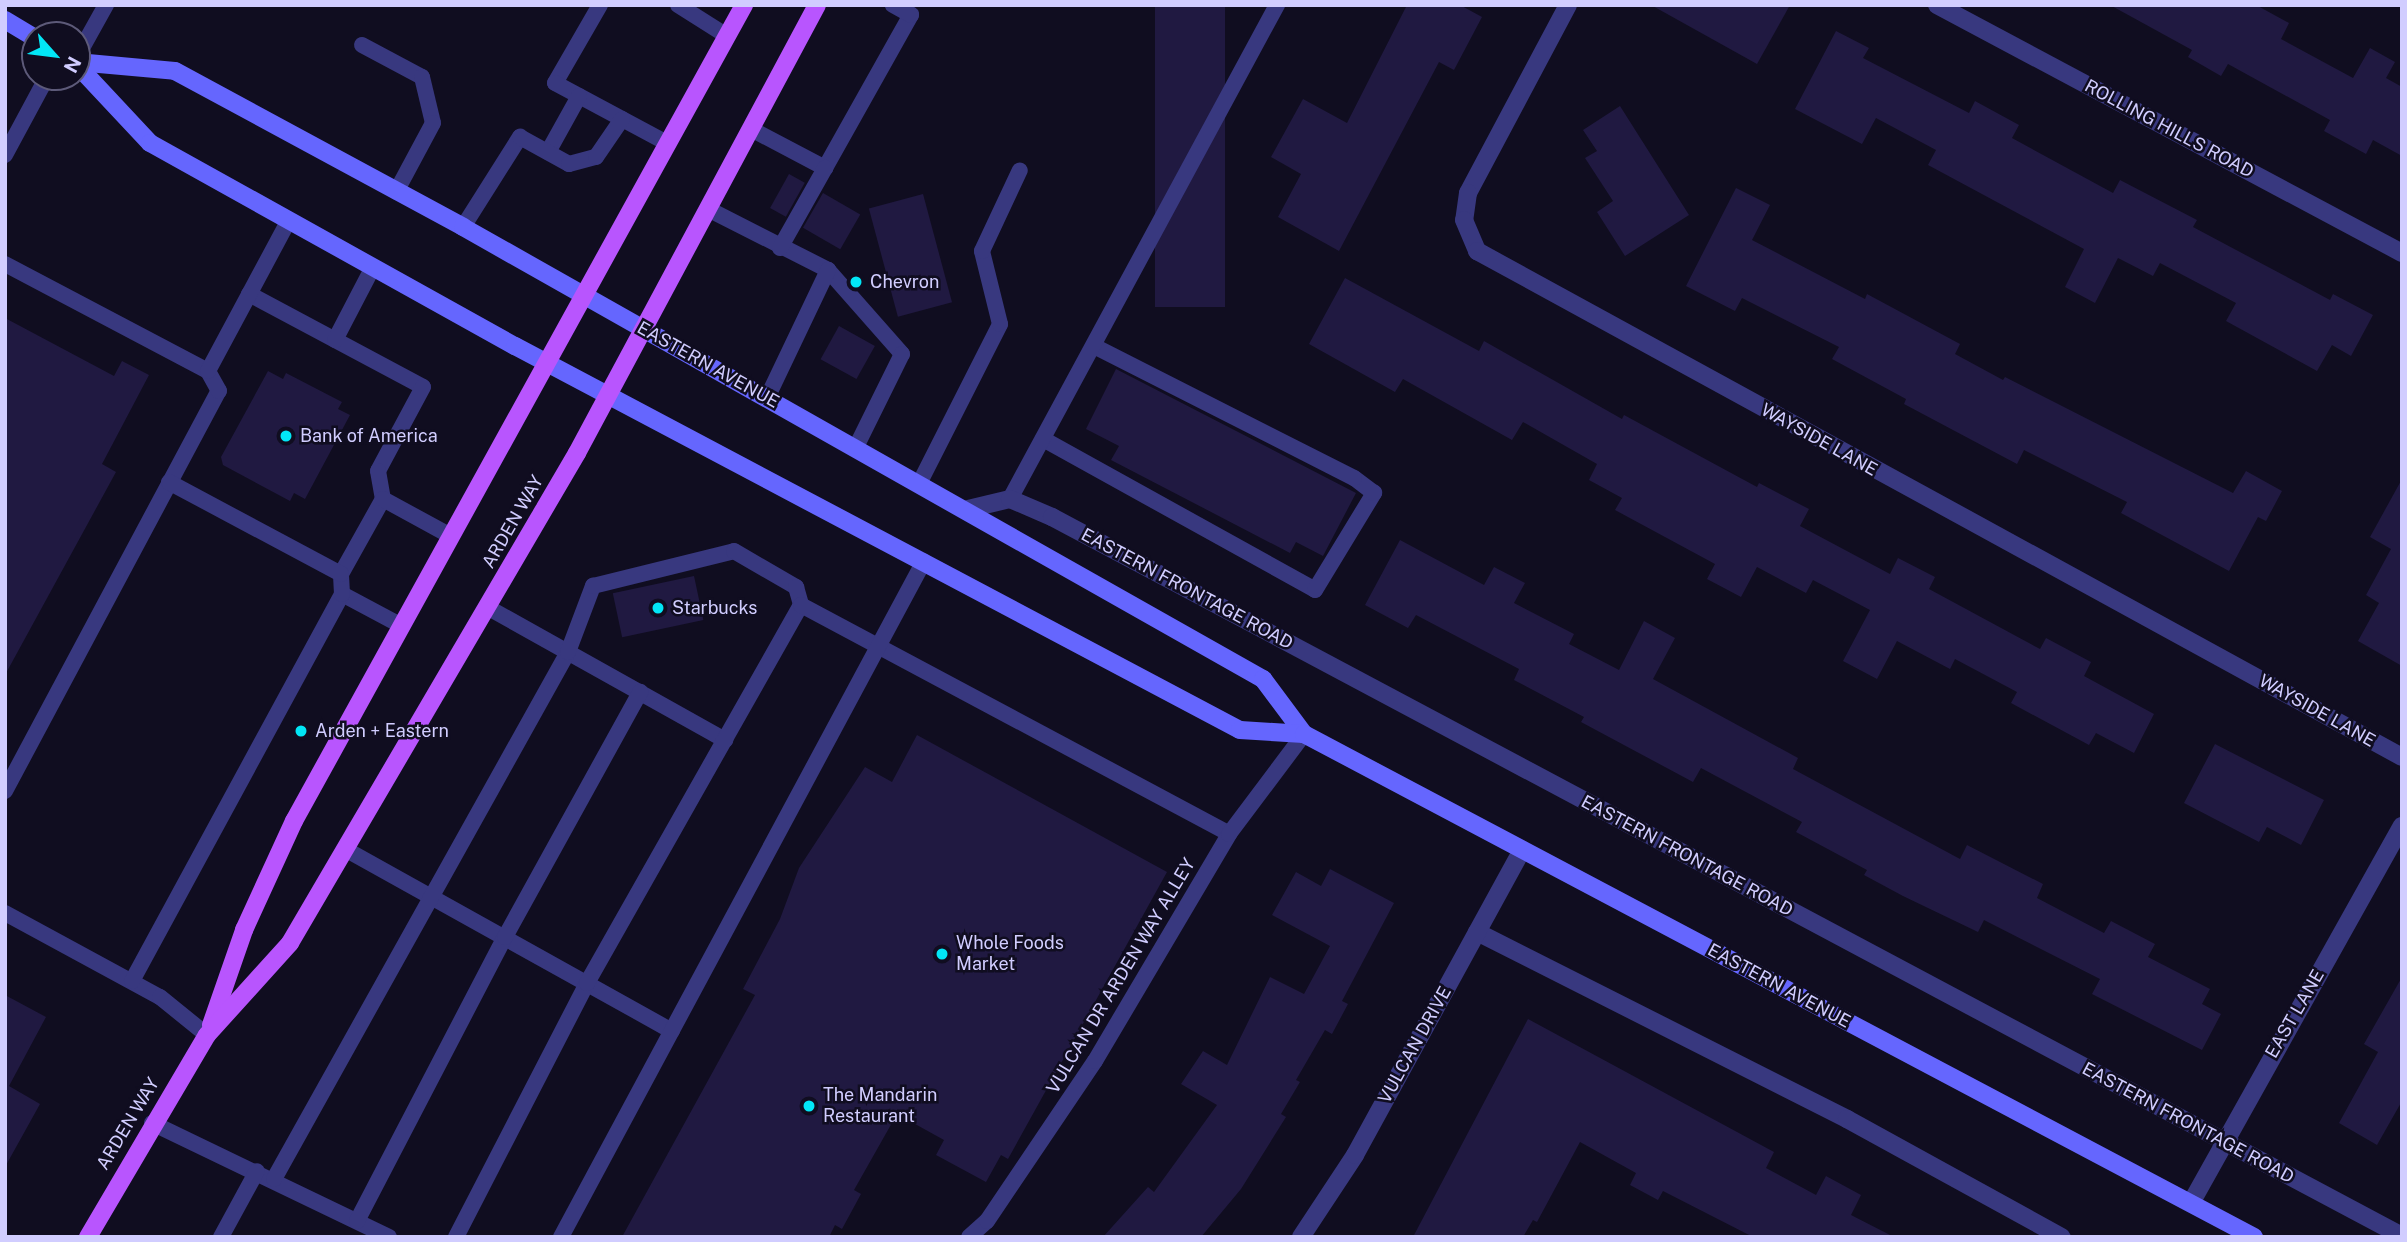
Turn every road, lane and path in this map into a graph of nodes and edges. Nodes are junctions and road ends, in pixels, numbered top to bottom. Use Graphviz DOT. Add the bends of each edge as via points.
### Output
graph roads {
  1 [pos="106,5"];
  2 [pos="600,5"];
  3 [pos="678,5"];
  4 [pos="744,5"];
  5 [pos="817,5"];
  6 [pos="893,5"];
  7 [pos="1277,5"];
  8 [pos="1568,5"];
  9 [pos="1937,5"];
  10 [pos="5,20"];
  11 [pos="21,30"];
  12 [pos="91,34"];
  13 [pos="727,36"];
  14 [pos="362,44"];
  15 [pos="91,63"];
  16 [pos="91,78"];
  17 [pos="39,91"];
  18 [pos="579,96"];
  19 [pos="622,119"];
  20 [pos="751,129"];
  21 [pos="667,143"];
  22 [pos="548,152"];
  23 [pos="5,155"];
  24 [pos="825,168"];
  25 [pos="1020,170"];
  26 [pos="396,192"];
  27 [pos="708,209"];
  28 [pos="289,220"];
  29 [pos="463,227"];
  30 [pos="780,248"];
  31 [pos="2402,253"];
  32 [pos="5,264"];
  33 [pos="373,267"];
  34 [pos="828,270"];
  35 [pos="249,294"];
  36 [pos="580,297"];
  37 [pos="644,330"];
  38 [pos="335,340"];
  39 [pos="1094,346"];
  40 [pos="545,362"];
  41 [pos="208,371"];
  42 [pos="608,393"];
  43 [pos="768,398"];
  44 [pos="1044,439"];
  45 [pos="856,447"];
  46 [pos="169,482"];
  47 [pos="920,482"];
  48 [pos="383,499"];
  49 [pos="1010,499"];
  50 [pos="968,509"];
  51 [pos="451,536"];
  52 [pos="924,561"];
  53 [pos="341,574"];
  54 [pos="342,594"];
  55 [pos="801,605"];
  56 [pos="487,607"];
  57 [pos="402,625"];
  58 [pos="879,648"];
  59 [pos="568,652"];
  60 [pos="640,692"];
  61 [pos="1304,734"];
  62 [pos="725,740"];
  63 [pos="2402,757"];
  64 [pos="5,791"];
  65 [pos="2402,826"];
  66 [pos="1229,834"];
  67 [pos="345,849"];
  68 [pos="1522,850"];
  69 [pos="434,898"];
  70 [pos="5,913"];
  71 [pos="1477,932"];
  72 [pos="505,937"];
  73 [pos="132,981"];
  74 [pos="587,983"];
  75 [pos="672,1031"];
  76 [pos="207,1035"];
  77 [pos="152,1123"];
  78 [pos="2222,1141"];
  79 [pos="257,1171"];
  80 [pos="274,1179"];
  81 [pos="2191,1203"];
  82 [pos="357,1220"];
  83 [pos="88,1237"];
  84 [pos="221,1237"];
  85 [pos="389,1237"];
  86 [pos="456,1237"];
  87 [pos="561,1237"];
  88 [pos="969,1237"];
  89 [pos="1301,1237"];
  90 [pos="2062,1237"];
  91 [pos="2254,1237"];
  92 [pos="2402,1237"];
  1 -- 12 [label="lane"];
  2 -- 18 [label="lane" via="555,83"];
  3 -- 13 [label="lane"];
  4 -- 13 [label="main road, ARDEN WAY"];
  5 -- 20 [label="main road, ARDEN WAY"];
  6 -- 24 [label="lane" via="911,15"];
  7 -- 39 [label="lane"];
  8 -- 63 [label="street, WAYSIDE LANE" via="1468,193 1464,220 1476,251"];
  9 -- 31 [label="street, ROLLING HILLS ROAD"];
  10 -- 11 [label="main road"];
  13 -- 21 [label="main road, ARDEN WAY"];
  14 -- 26 [label="lane" via="422,77 433,123"];
  15 -- 26 [label="main road, EASTERN AVENUE" via="175,71"];
  16 -- 28 [label="main road, EASTERN AVENUE" via="150,143"];
  17 -- 23 [label="lane"];
  18 -- 19 [label="lane"];
  18 -- 22 [label="lane"];
  19 -- 21 [label="lane"];
  19 -- 22 [label="lane" via="596,157 569,164"];
  20 -- 24 [label="lane"];
  20 -- 27 [label="main road, ARDEN WAY"];
  21 -- 36 [label="main road, ARDEN WAY"];
  22 -- 29 [label="lane" via="520,137"];
  24 -- 30 [label="lane"];
  25 -- 47 [label="lane" via="982,251 1000,324"];
  26 -- 29 [label="main road, EASTERN AVENUE"];
  27 -- 30 [label="lane"];
  27 -- 37 [label="main road, ARDEN WAY"];
  28 -- 33 [label="main road, EASTERN AVENUE"];
  28 -- 35 [label="lane"];
  29 -- 36 [label="main road, EASTERN AVENUE"];
  30 -- 34 [label="lane"];
  32 -- 41 [label="lane"];
  33 -- 38 [label="lane"];
  33 -- 40 [label="main road, EASTERN AVENUE"];
  34 -- 43 [label="lane"];
  34 -- 45 [label="lane" via="902,354"];
  35 -- 38 [label="lane"];
  35 -- 41 [label="lane"];
  36 -- 37 [label="main road, EASTERN AVENUE"];
  36 -- 40 [label="main road, ARDEN WAY"];
  37 -- 42 [label="main road, ARDEN WAY"];
  37 -- 43 [label="main road, EASTERN AVENUE"];
  38 -- 48 [label="lane" via="422,387 378,471"];
  39 -- 44 [label="lane"];
  39 -- 44 [label="lane" via="1354,478 1374,493 1315,590"];
  40 -- 42 [label="main road, EASTERN AVENUE"];
  40 -- 51 [label="main road, ARDEN WAY"];
  41 -- 46 [label="lane" via="219,391"];
  42 -- 52 [label="main road, EASTERN AVENUE"];
  42 -- 56 [label="main road, ARDEN WAY"];
  43 -- 45 [label="main road, EASTERN AVENUE"];
  44 -- 49 [label="lane"];
  45 -- 47 [label="main road, EASTERN AVENUE"];
  46 -- 53 [label="lane"];
  46 -- 64 [label="lane"];
  47 -- 50 [label="main road, EASTERN AVENUE"];
  48 -- 51 [label="lane"];
  48 -- 53 [label="lane"];
  49 -- 50 [label="street"];
  49 -- 78 [label="street, EASTERN FRONTAGE ROAD" via="1065,524"];
  50 -- 61 [label="main road, EASTERN AVENUE" via="1263,679"];
  51 -- 57 [label="main road, ARDEN WAY"];
  52 -- 58 [label="lane"];
  52 -- 61 [label="main road, EASTERN AVENUE" via="1240,730"];
  53 -- 54 [label="lane"];
  54 -- 57 [label="lane"];
  54 -- 73 [label="lane"];
  55 -- 58 [label="lane"];
  55 -- 59 [label="lane" via="796,587 734,551 593,586"];
  55 -- 62 [label="lane"];
  56 -- 59 [label="lane"];
  56 -- 67 [label="main road, ARDEN WAY"];
  57 -- 76 [label="main road, ARDEN WAY" via="294,821 244,930"];
  58 -- 66 [label="lane"];
  58 -- 75 [label="lane"];
  59 -- 60 [label="lane"];
  59 -- 69 [label="lane"];
  60 -- 62 [label="lane"];
  60 -- 72 [label="lane"];
  61 -- 66 [label="lane, VULCAN DR ARDEN WAY ALLEY"];
  61 -- 68 [label="main road, EASTERN AVENUE"];
  62 -- 74 [label="lane"];
  65 -- 78 [label="street, EAST LANE"];
  66 -- 88 [label="lane, VULCAN DR ARDEN WAY ALLEY" via="1095,1061 987,1221"];
  67 -- 69 [label="lane"];
  67 -- 76 [label="main road, ARDEN WAY" via="290,943"];
  68 -- 71 [label="street, VULCAN DRIVE"];
  68 -- 81 [label="main road, EASTERN AVENUE"];
  69 -- 72 [label="lane"];
  69 -- 80 [label="lane"];
  70 -- 73 [label="lane"];
  71 -- 89 [label="street, VULCAN DRIVE" via="1355,1155"];
  71 -- 90 [label="street" via="1847,1119"];
  72 -- 74 [label="lane"];
  72 -- 82 [label="lane"];
  73 -- 76 [label="lane"];
  74 -- 75 [label="lane"];
  74 -- 86 [label="lane"];
  75 -- 87 [label="lane"];
  76 -- 77 [label="main road, ARDEN WAY"];
  77 -- 79 [label="lane"];
  77 -- 83 [label="main road, ARDEN WAY"];
  78 -- 81 [label="street, EAST LANE"];
  78 -- 92 [label="street, EASTERN FRONTAGE ROAD"];
  79 -- 80 [label="lane"];
  79 -- 84 [label="lane"];
  80 -- 82 [label="lane"];
  81 -- 91 [label="main road, EASTERN AVENUE"];
  82 -- 85 [label="lane"];
}
